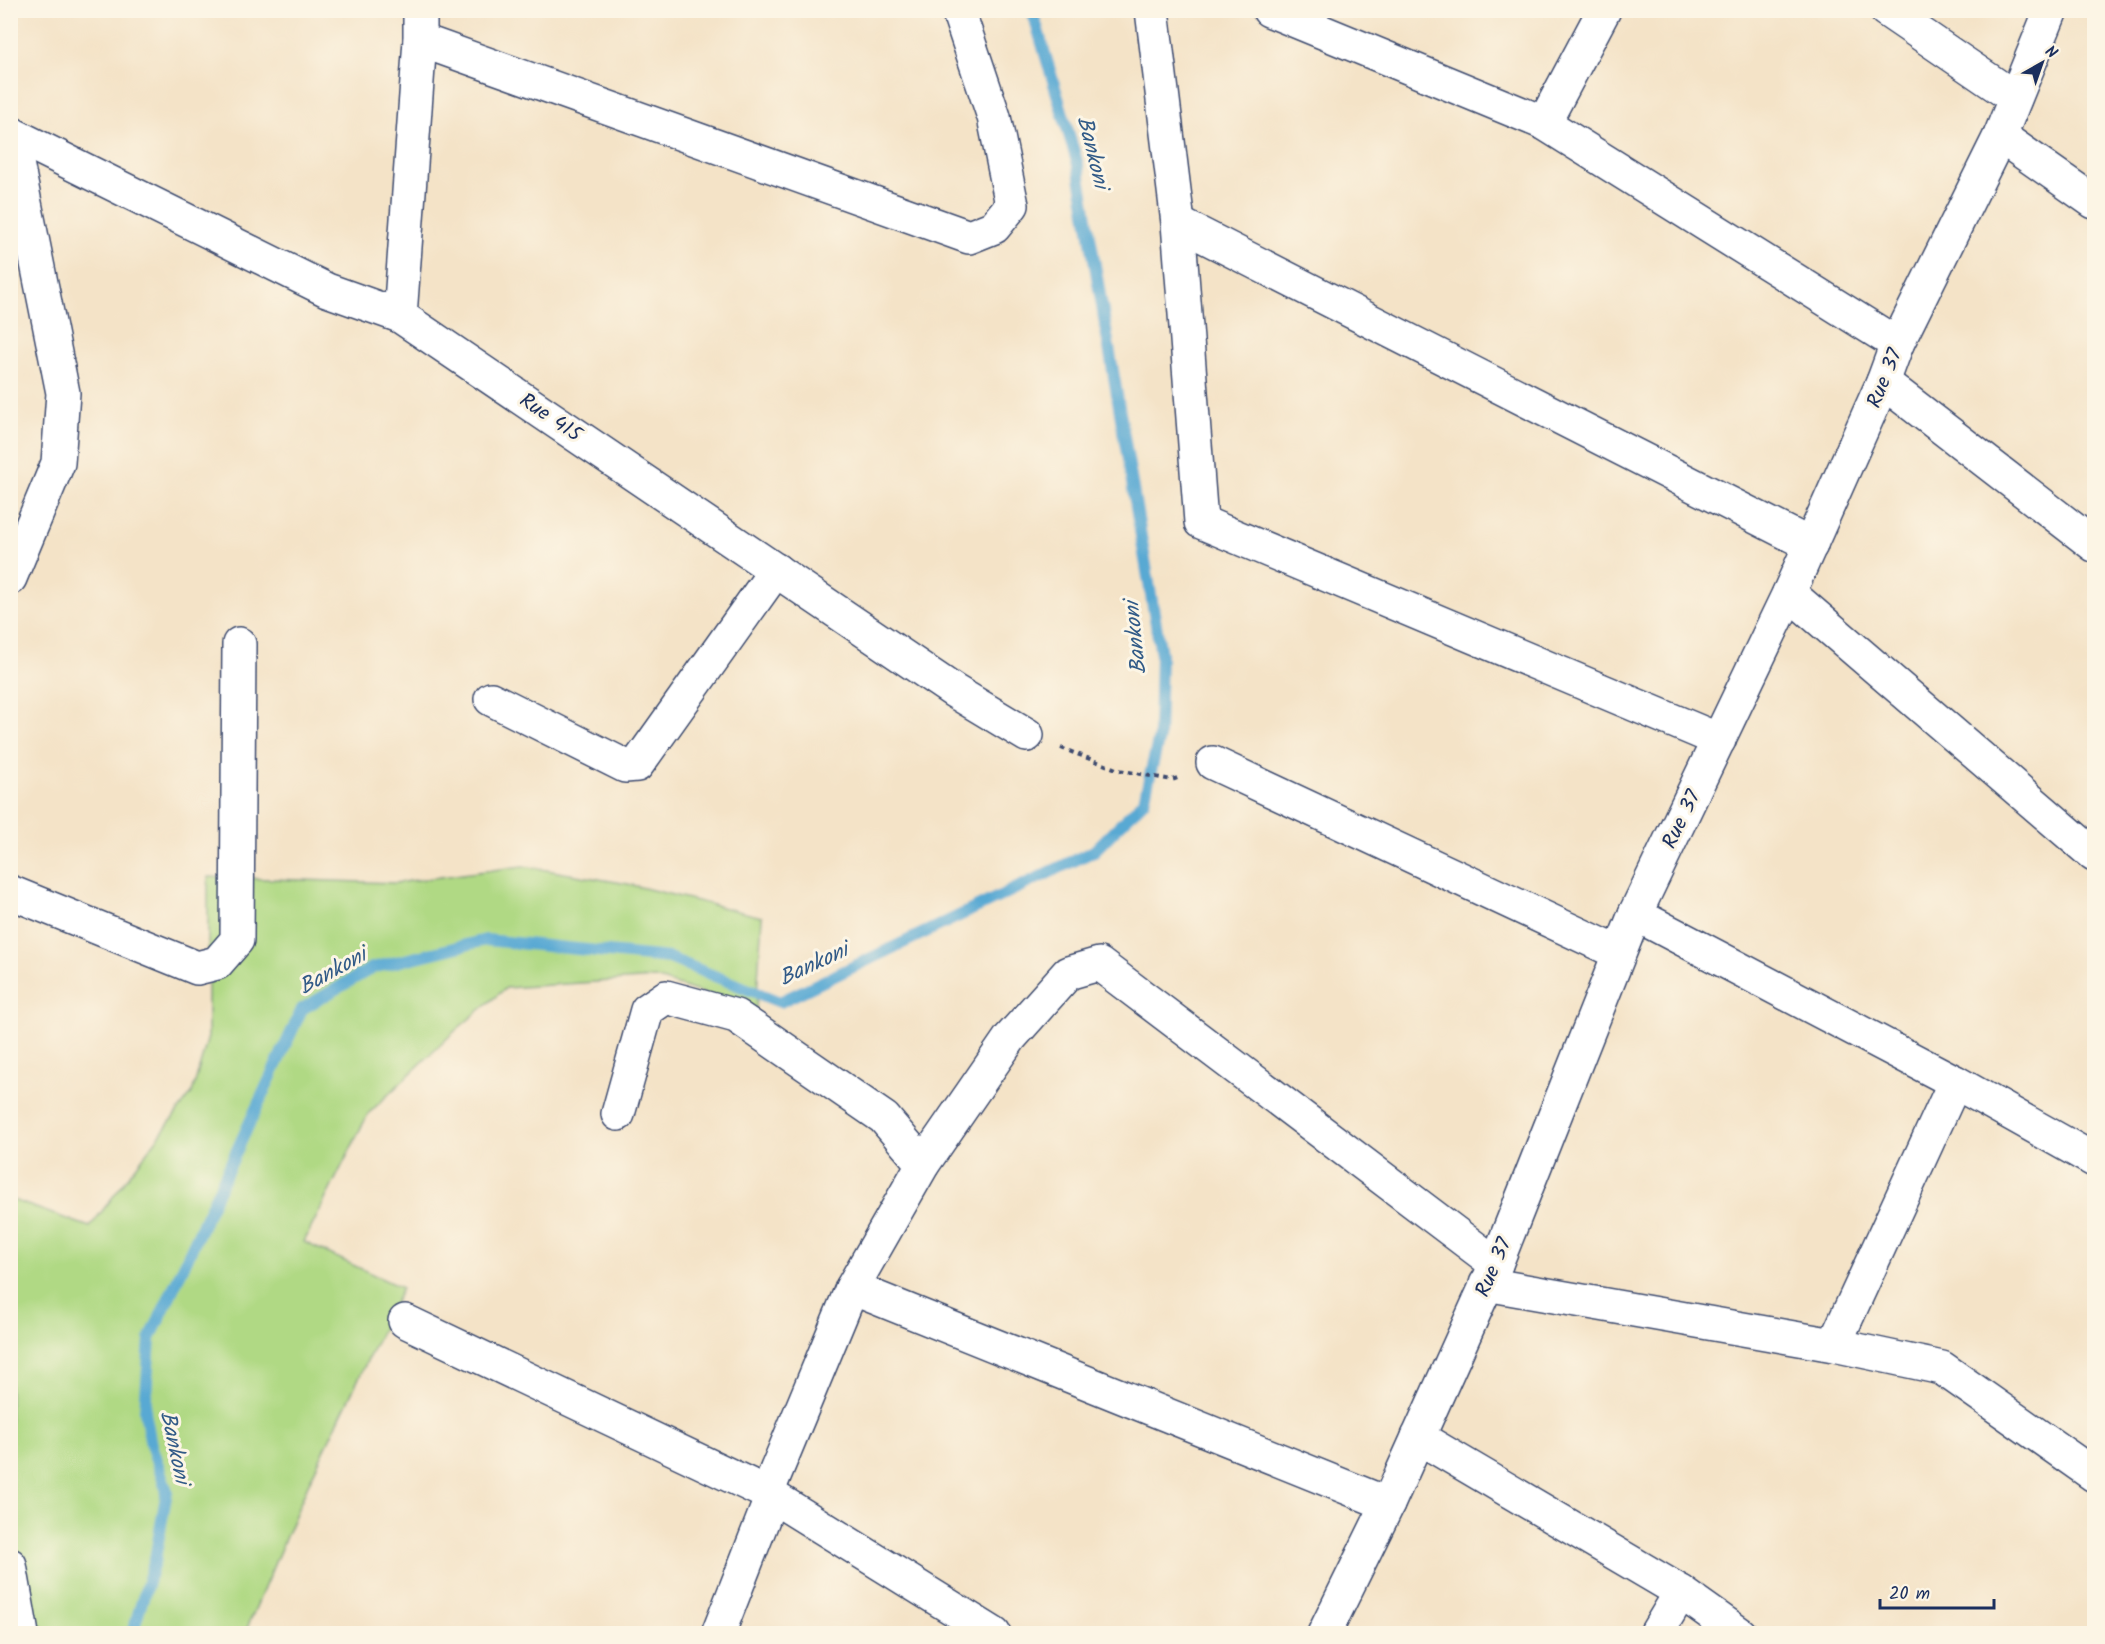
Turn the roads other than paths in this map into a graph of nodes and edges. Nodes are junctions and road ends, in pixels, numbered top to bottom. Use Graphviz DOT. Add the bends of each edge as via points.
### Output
graph roads {
  1 [pos="958,10"];
  2 [pos="1152,10"];
  3 [pos="1269,10"];
  4 [pos="1604,10"];
  5 [pos="1886,10"];
  6 [pos="2050,10"];
  7 [pos="420,25"];
  8 [pos="2015,98"];
  9 [pos="1544,123"];
  10 [pos="11,133"];
  11 [pos="2000,136"];
  12 [pos="2094,202"];
  13 [pos="1178,223"];
  14 [pos="400,316"];
  15 [pos="1898,344"];
  16 [pos="1883,382"];
  17 [pos="1810,545"];
  18 [pos="2094,545"];
  19 [pos="776,570"];
  20 [pos="10,578"];
  21 [pos="1789,593"];
  22 [pos="239,644"];
  23 [pos="491,699"];
  24 [pos="1027,735"];
  25 [pos="1719,740"];
  26 [pos="1213,763"];
  27 [pos="2094,855"];
  28 [pos="10,891"];
  29 [pos="1635,914"];
  30 [pos="1618,953"];
  31 [pos="1955,1082"];
  32 [pos="618,1114"];
  33 [pos="2094,1160"];
  34 [pos="923,1164"];
  35 [pos="1491,1274"];
  36 [pos="852,1287"];
  37 [pos="405,1320"];
  38 [pos="1834,1345"];
  39 [pos="1418,1437"];
  40 [pos="2094,1475"];
  41 [pos="770,1495"];
  42 [pos="1388,1504"];
  43 [pos="10,1565"];
  44 [pos="1682,1593"];
  45 [pos="22,1634"];
  46 [pos="718,1634"];
  47 [pos="994,1634"];
  48 [pos="1324,1634"];
  49 [pos="1656,1634"];
  50 [pos="1740,1634"];
  1 -- 7 [label="street" via="994,117 1012,205 994,227 969,237"];
  2 -- 13 [label="street"];
  3 -- 9 [label="street"];
  4 -- 9 [label="street"];
  5 -- 8 [label="street"];
  6 -- 8 [label="street, Rue 37"];
  7 -- 14 [label="street"];
  8 -- 11 [label="street, Rue 37"];
  9 -- 15 [label="street"];
  10 -- 14 [label="street, Rue 415" via="327,290"];
  10 -- 20 [label="street" via="63,393 58,463"];
  11 -- 12 [label="street"];
  11 -- 15 [label="street, Rue 37"];
  13 -- 17 [label="street"];
  13 -- 25 [label="street" via="1201,522"];
  14 -- 19 [label="street, Rue 415"];
  15 -- 16 [label="street, Rue 37"];
  16 -- 17 [label="street, Rue 37"];
  16 -- 18 [label="street"];
  17 -- 21 [label="street, Rue 37"];
  19 -- 23 [label="street" via="637,765 624,766"];
  19 -- 24 [label="street, Rue 415" via="954,691"];
  21 -- 25 [label="street, Rue 37"];
  21 -- 27 [label="street"];
  22 -- 28 [label="street" via="237,940 217,963 197,968"];
  25 -- 29 [label="street, Rue 37"];
  26 -- 30 [label="street"];
  29 -- 30 [label="street, Rue 37"];
  29 -- 31 [label="street"];
  30 -- 35 [label="street, Rue 37"];
  31 -- 33 [label="street"];
  31 -- 38 [label="street"];
  32 -- 34 [label="street" via="647,1010 666,997 736,1016 884,1118"];
  34 -- 35 [label="street" via="1010,1038 1068,973 1099,964"];
  34 -- 36 [label="street"];
  35 -- 38 [label="street"];
  35 -- 39 [label="street, Rue 37"];
  36 -- 41 [label="street"];
  36 -- 42 [label="street"];
  37 -- 41 [label="street"];
  38 -- 40 [label="street" via="1942,1368"];
  39 -- 42 [label="street, Rue 37"];
  39 -- 44 [label="street"];
  41 -- 46 [label="street"];
  41 -- 47 [label="street"];
  42 -- 48 [label="street, Rue 37"];
  43 -- 45 [label="street"];
  44 -- 49 [label="street"];
  44 -- 50 [label="street"];
}
